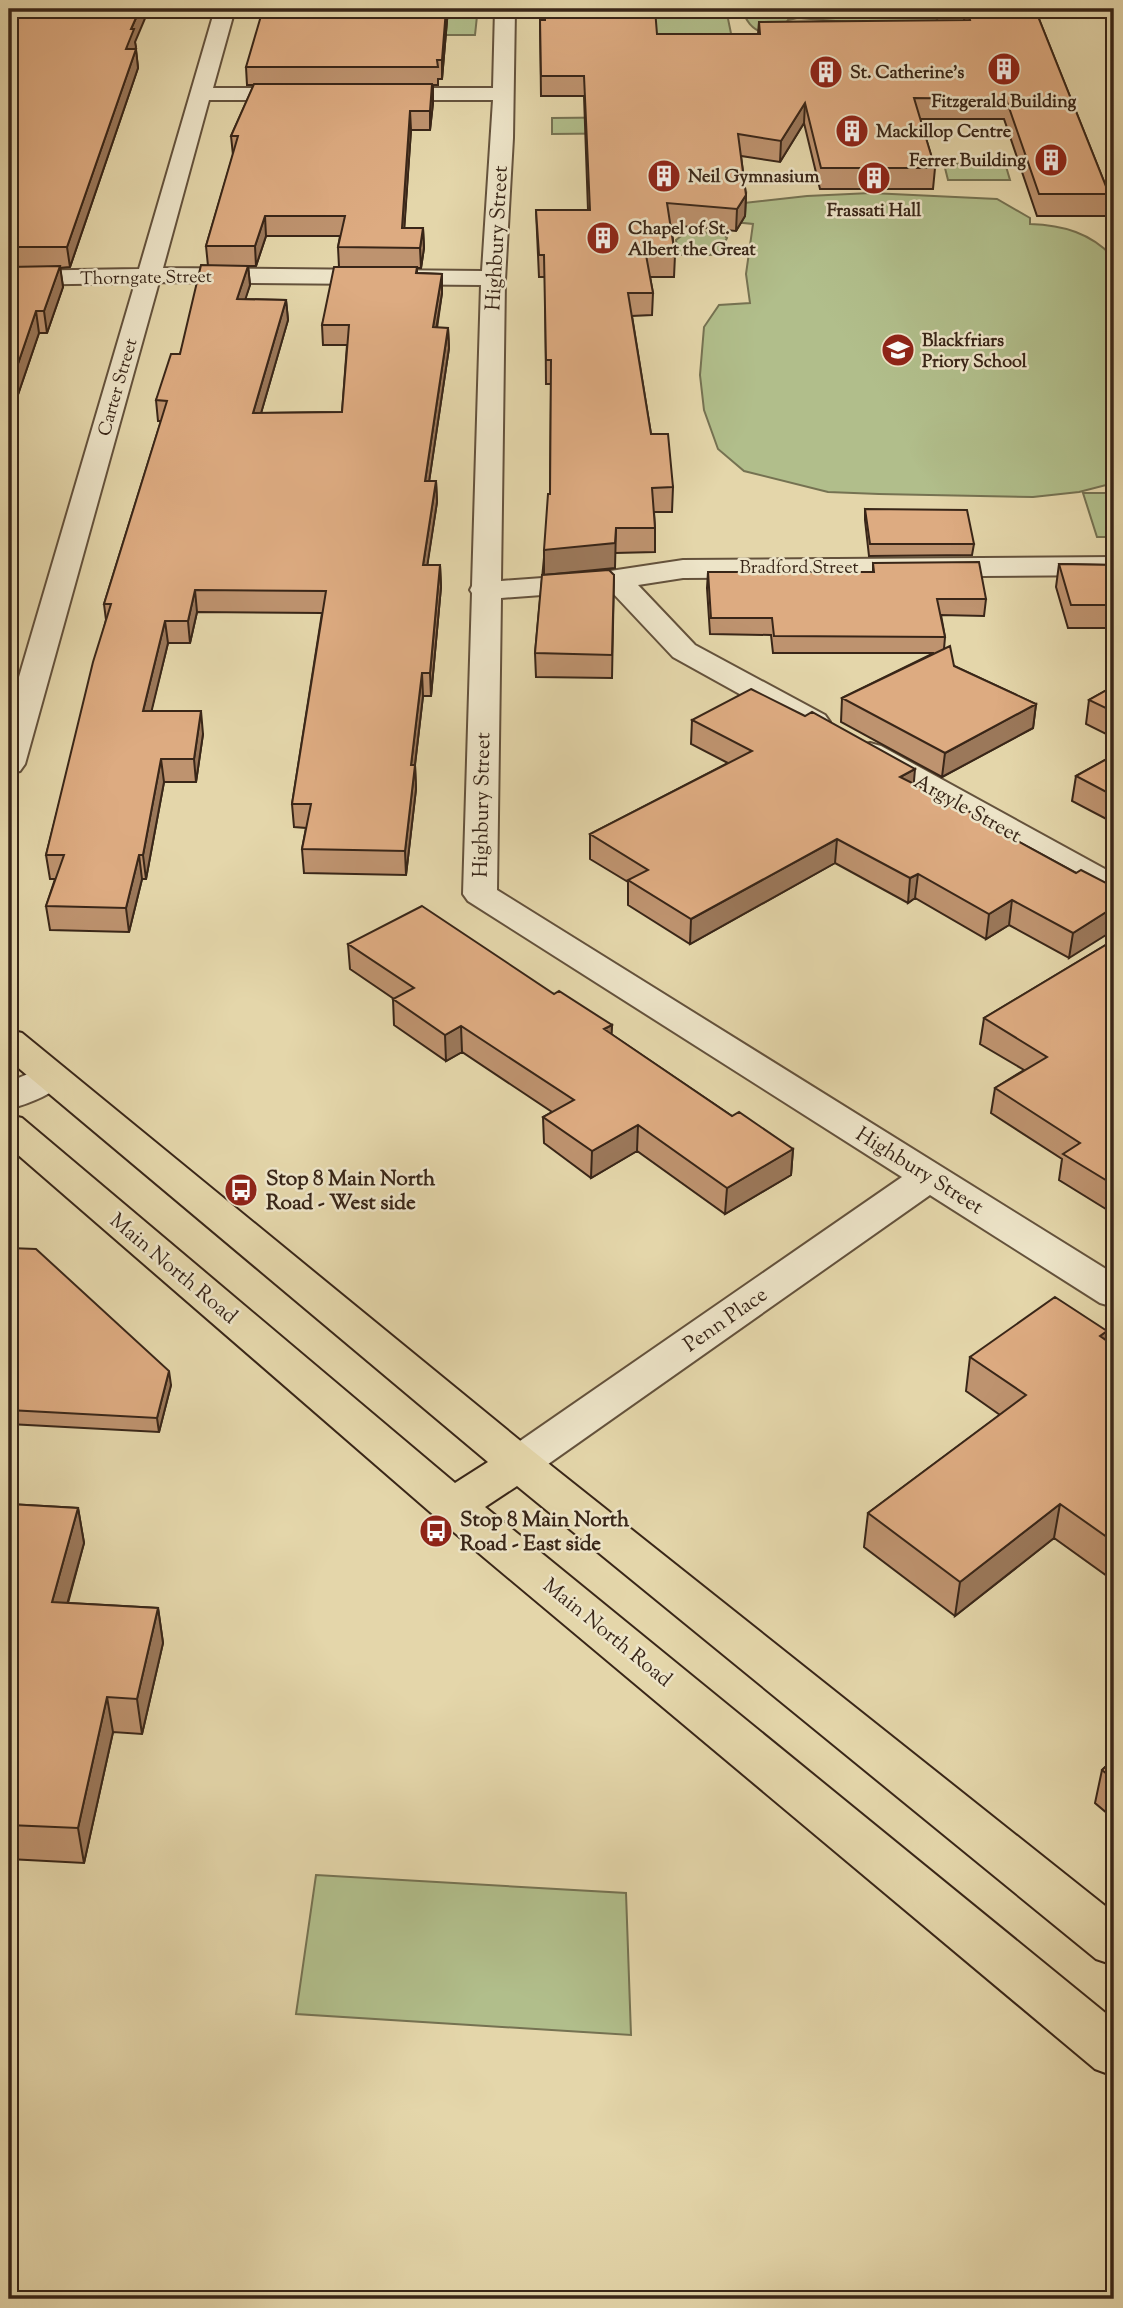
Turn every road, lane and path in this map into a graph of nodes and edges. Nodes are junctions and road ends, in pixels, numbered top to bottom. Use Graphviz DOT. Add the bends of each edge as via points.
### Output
graph roads {
  1 [pos="225,9"];
  2 [pos="505,9"];
  3 [pos="200,94"];
  4 [pos="326,94"];
  5 [pos="354,94"];
  6 [pos="503,94"];
  7 [pos="149,275"];
  8 [pos="9,278"];
  9 [pos="493,278"];
  10 [pos="1114,566"];
  11 [pos="619,582"];
  12 [pos="484,590"];
  13 [pos="9,764"];
  14 [pos="1114,888"];
  15 [pos="9,1041"];
  16 [pos="51,1076"];
  17 [pos="9,1097"];
  18 [pos="9,1127"];
  19 [pos="930,1176"];
  20 [pos="1114,1293"];
  21 [pos="520,1463"];
  22 [pos="453,1506"];
  23 [pos="1114,1943"];
  24 [pos="1114,2052"];
  1 -- 3 [label="street, Carter Street"];
  2 -- 6 [label="street, Highbury Street"];
  3 -- 4 [label="street"];
  3 -- 7 [label="street, Carter Street"];
  5 -- 6 [label="street"];
  6 -- 9 [label="street, Highbury Street"];
  7 -- 8 [label="street, Thorngate Street"];
  7 -- 9 [label="street, Thorngate Street"];
  7 -- 13 [label="street, Carter Street"];
  9 -- 12 [label="street, Highbury Street"];
  10 -- 11 [label="street, Bradford Street" via="736,567 683,569"];
  11 -- 12 [label="street, Bradford Street"];
  11 -- 14 [label="street, Argyle Street" via="684,651"];
  12 -- 19 [label="street, Highbury Street" via="480,894"];
  15 -- 16 [label="highway"];
  16 -- 17 [label="street"];
  16 -- 21 [label="highway"];
  18 -- 22 [label="highway, Main North Road"];
  19 -- 20 [label="street, Highbury Street"];
  19 -- 21 [label="street, Penn Place"];
  21 -- 22 [label="highway"];
  21 -- 23 [label="highway"];
  22 -- 24 [label="highway, Main North Road"];
}
